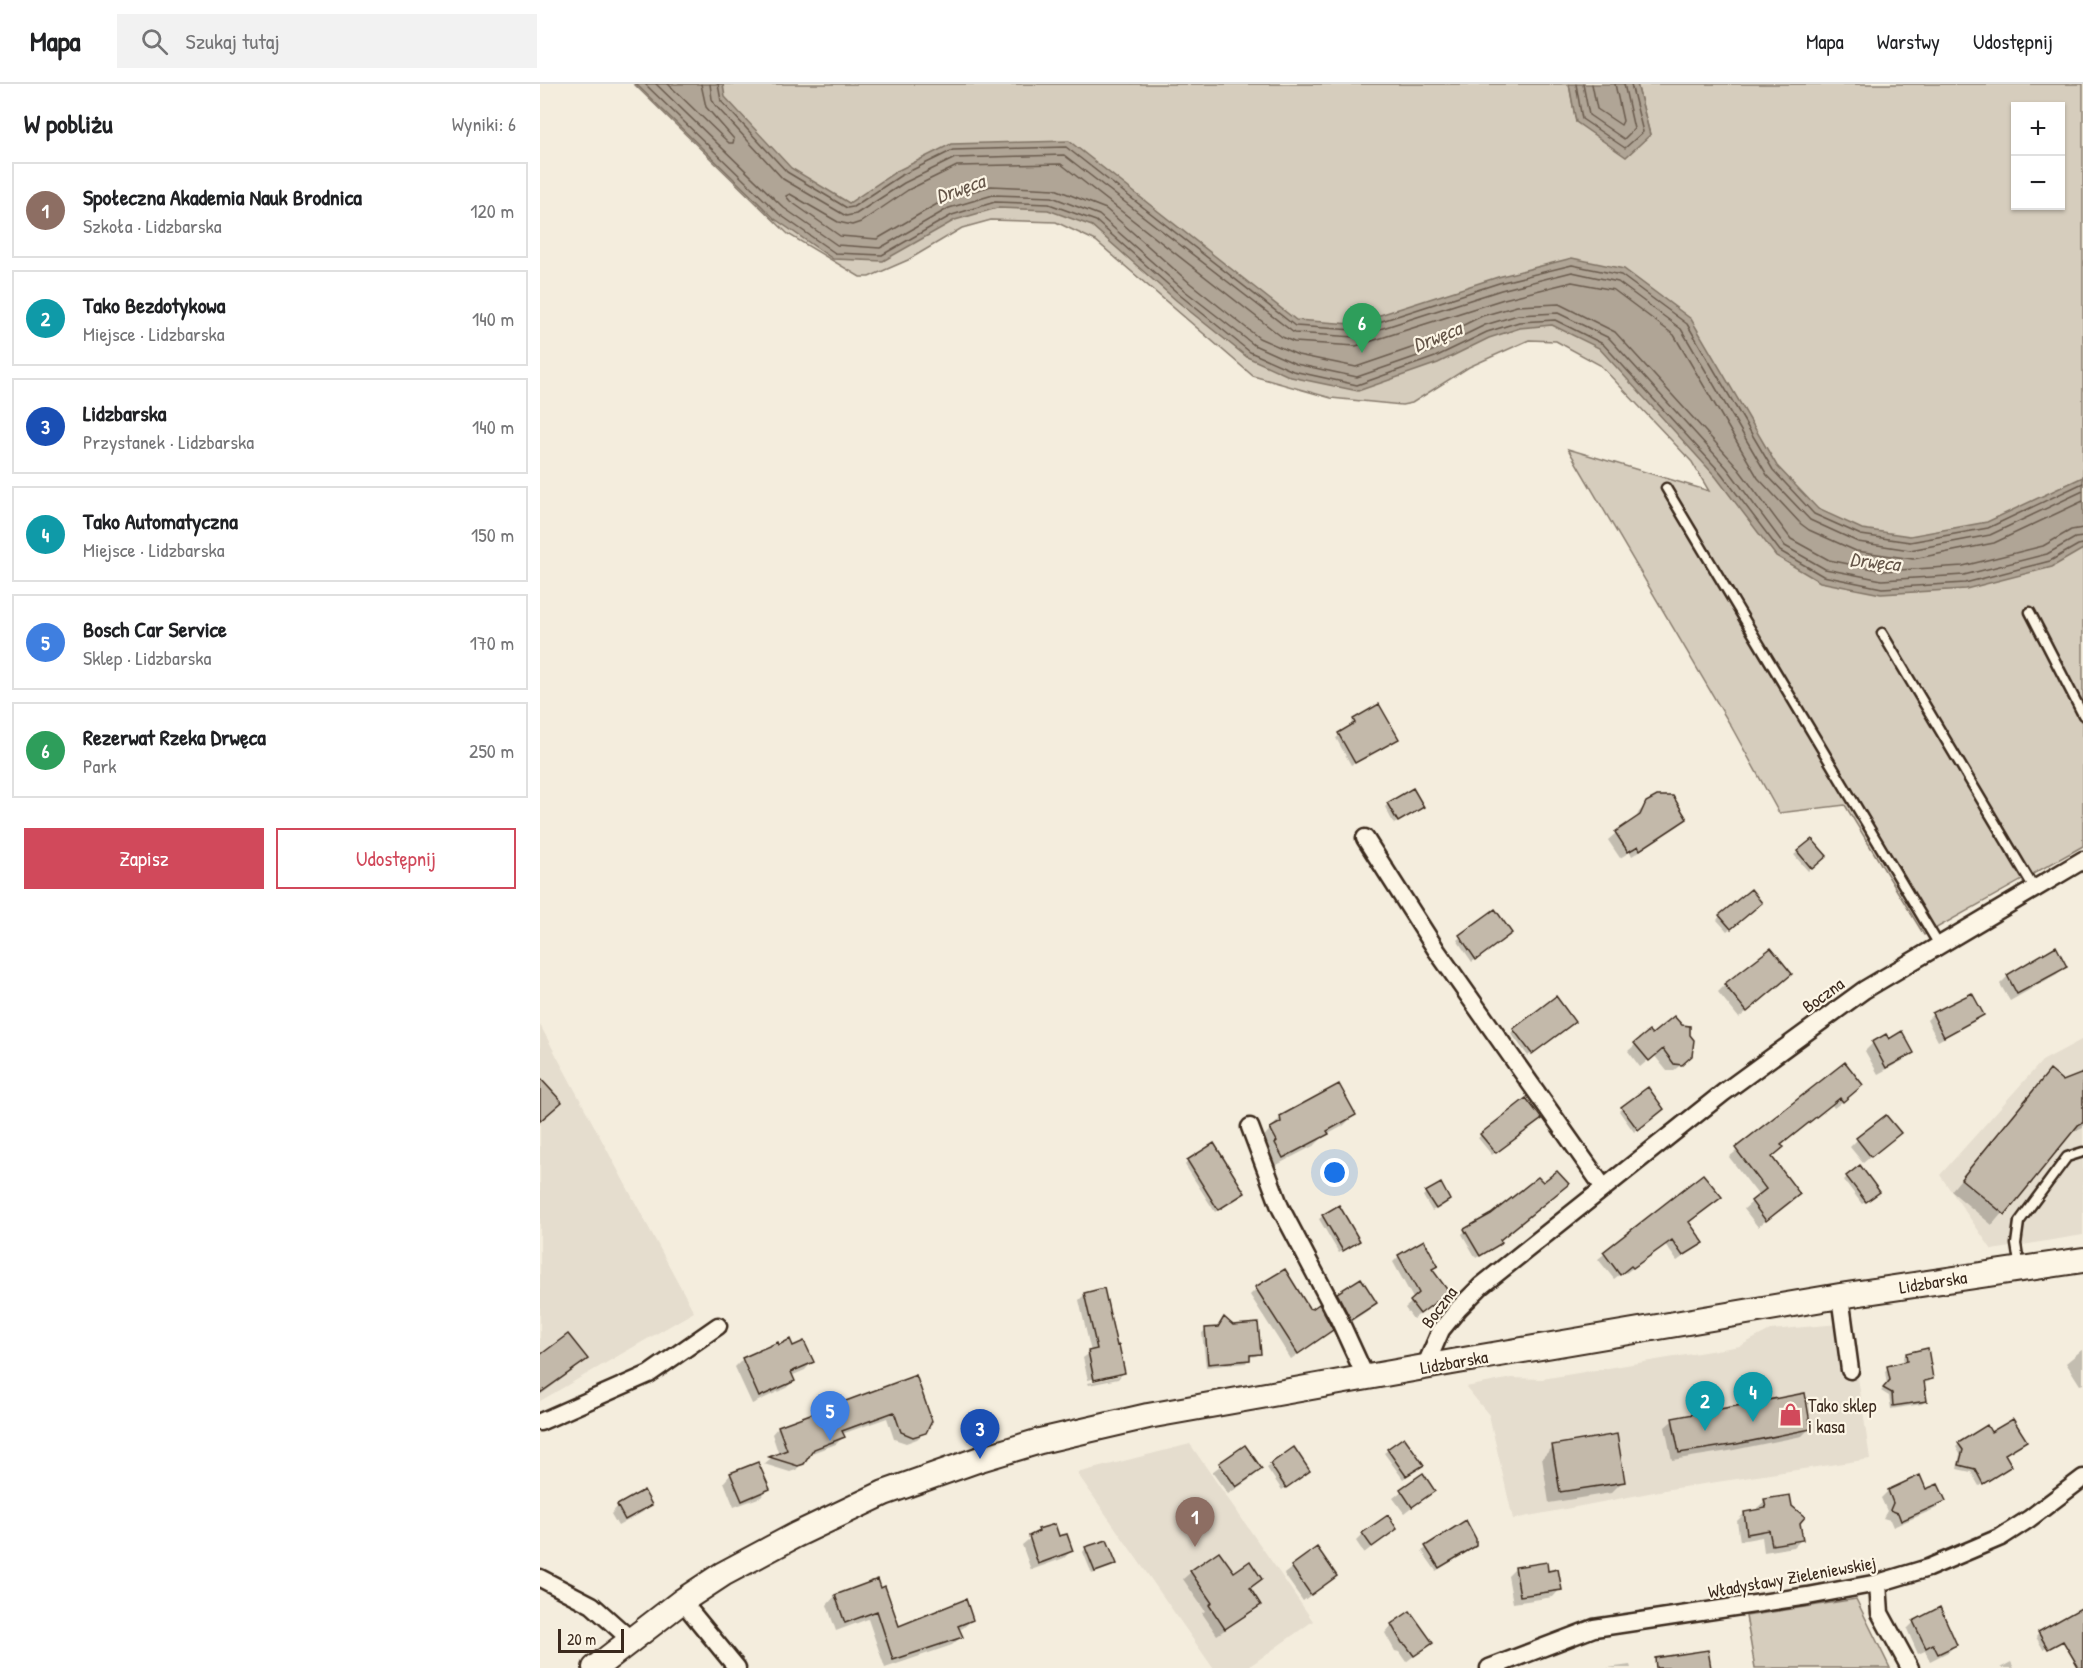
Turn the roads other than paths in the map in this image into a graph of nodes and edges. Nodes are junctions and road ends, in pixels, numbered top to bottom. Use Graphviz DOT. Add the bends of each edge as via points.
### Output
graph roads {
  1 [pos="1666,488"];
  2 [pos="2030,612"];
  3 [pos="1882,633"];
  4 [pos="2083,715"];
  5 [pos="1365,838"];
  6 [pos="2083,860"];
  7 [pos="2034,888"];
  8 [pos="1939,945"];
  9 [pos="1250,1127"];
  10 [pos="2083,1152"];
  11 [pos="1604,1188"];
  12 [pos="2083,1260"];
  13 [pos="2020,1269"];
  14 [pos="1840,1296"];
  15 [pos="718,1326"];
  16 [pos="1425,1367"];
  17 [pos="1850,1370"];
  18 [pos="1366,1378"];
  19 [pos="540,1422"];
  20 [pos="2083,1478"];
  21 [pos="540,1578"];
  22 [pos="1878,1583"];
  23 [pos="682,1601"];
  24 [pos="630,1639"];
  25 [pos="595,1668"];
  26 [pos="737,1668"];
  27 [pos="1489,1668"];
  28 [pos="1910,1668"];
  1 -- 8 [label="lane"];
  2 -- 4 [label="lane"];
  3 -- 7 [label="lane"];
  5 -- 11 [label="street" via="1437,951"];
  6 -- 7 [label="street, Boczna"];
  7 -- 8 [label="street, Boczna"];
  8 -- 11 [label="street, Boczna" via="1854,997 1723,1093"];
  9 -- 18 [label="street" via="1280,1208"];
  10 -- 13 [label="lane" via="2067,1157 2019,1222 2016,1244"];
  11 -- 16 [label="street, Boczna" via="1459,1308 1441,1330"];
  12 -- 13 [label="main road, Lidzbarska"];
  13 -- 14 [label="main road, Lidzbarska"];
  14 -- 16 [label="main road, Lidzbarska"];
  14 -- 17 [label="street"];
  15 -- 19 [label="street" via="649,1374"];
  16 -- 18 [label="main road, Lidzbarska"];
  18 -- 23 [label="main road, Lidzbarska" via="1148,1416 980,1459 884,1493 795,1535"];
  20 -- 22 [label="street, Władysławy Zieleniewskiej" via="2001,1537 1928,1568"];
  21 -- 24 [label="street" via="592,1605"];
  22 -- 27 [label="street, Władysławy Zieleniewskiej" via="1594,1628"];
  22 -- 28 [label="street" via="1880,1613"];
  23 -- 24 [label="main road, Lidzbarska"];
  23 -- 26 [label="street"];
  24 -- 25 [label="main road, Lidzbarska"];
}
